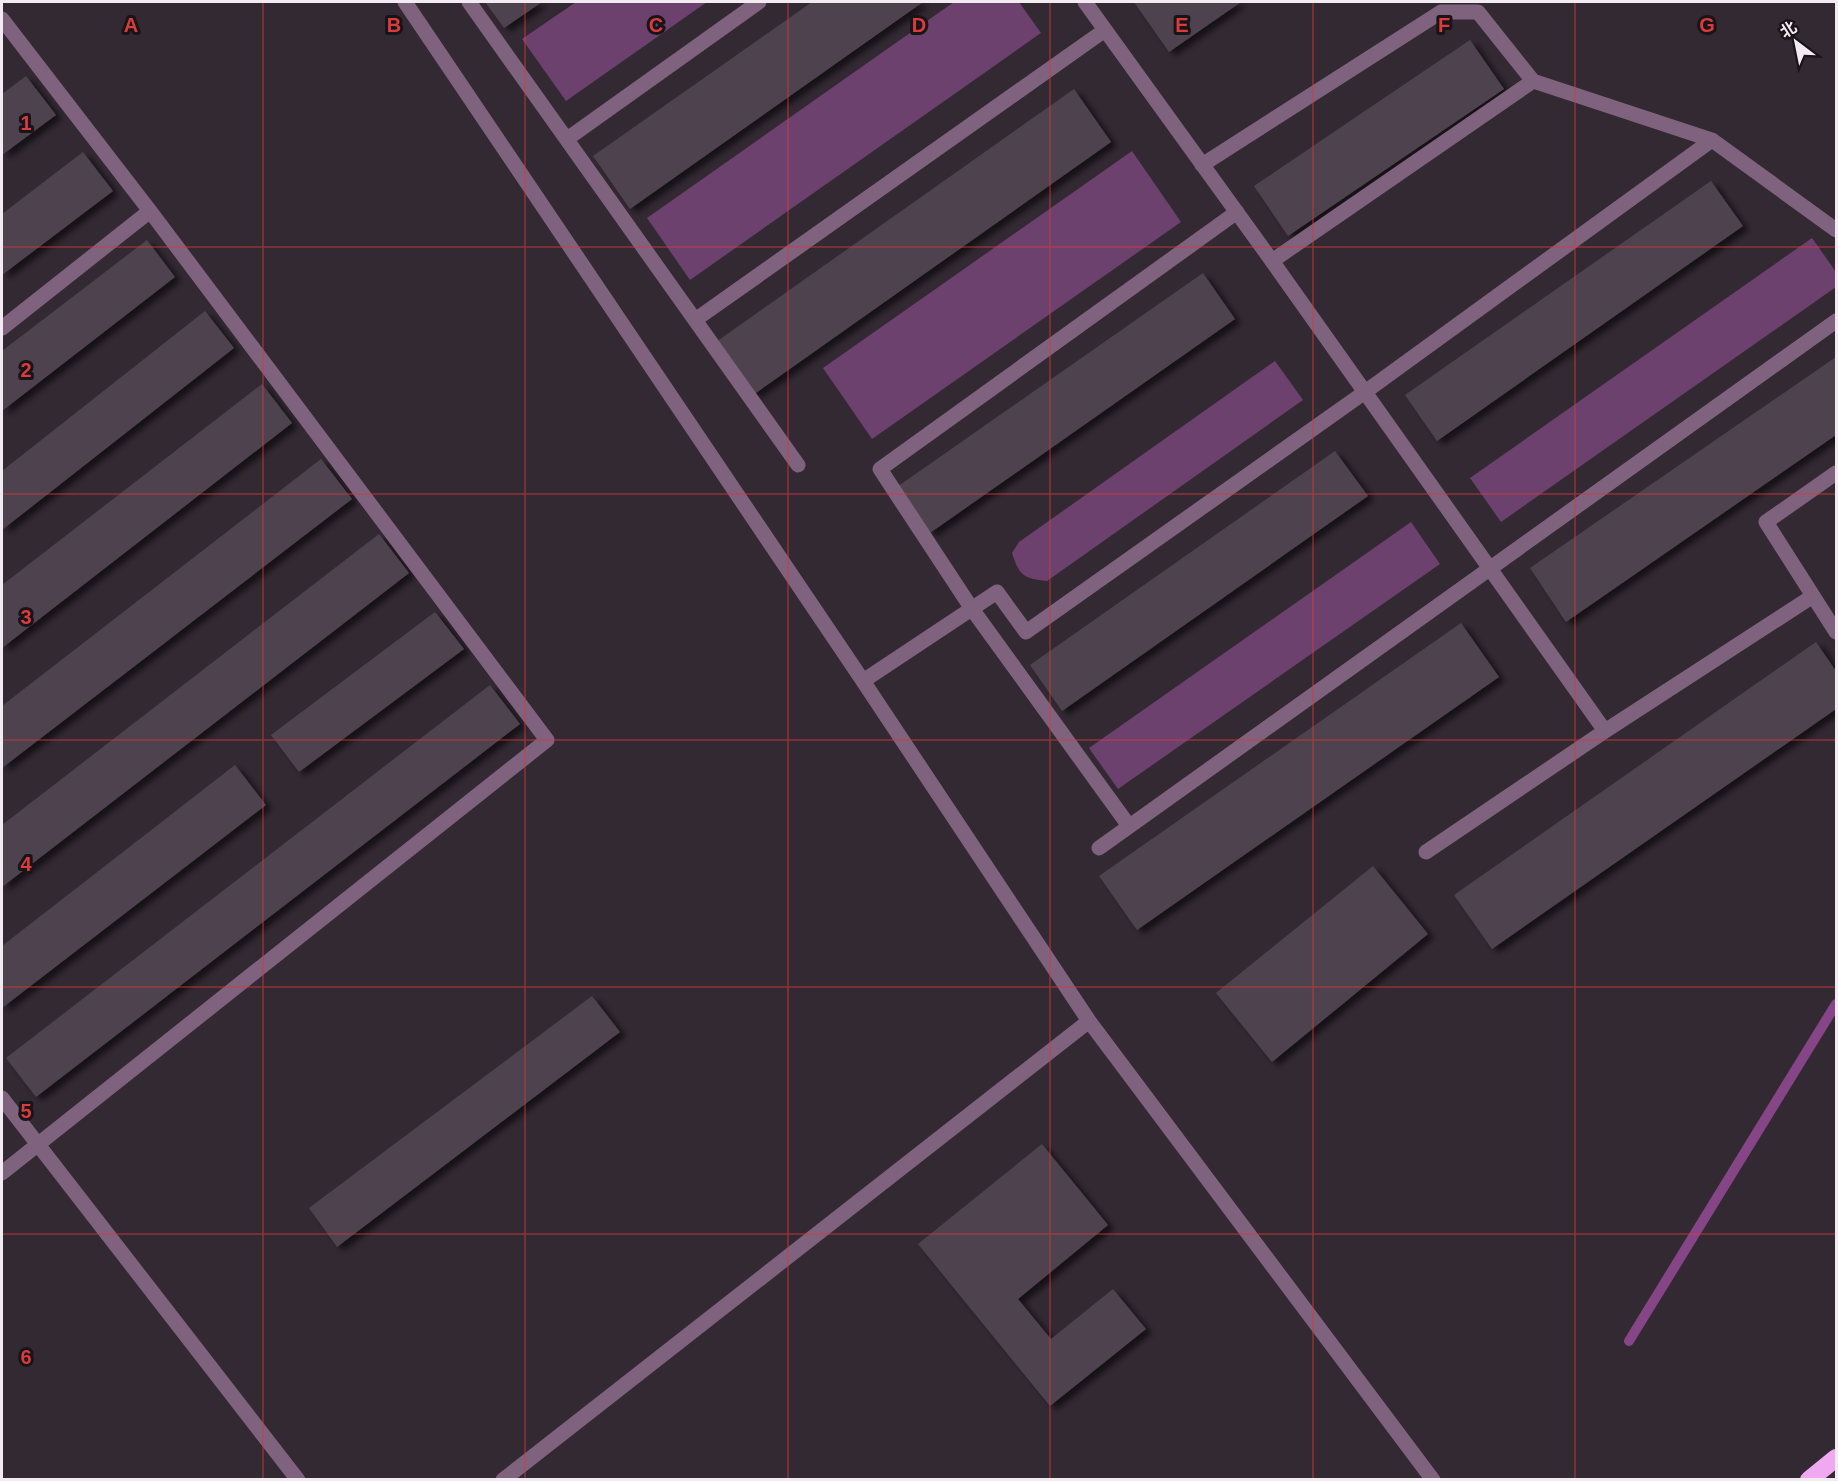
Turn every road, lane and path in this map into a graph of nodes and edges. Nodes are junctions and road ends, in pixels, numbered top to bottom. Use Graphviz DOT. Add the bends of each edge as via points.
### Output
graph roads {
  1 [pos="405,2"];
  2 [pos="469,2"];
  3 [pos="759,2"];
  4 [pos="1084,2"];
  5 [pos="2,18"];
  6 [pos="1105,30"];
  7 [pos="1533,81"];
  8 [pos="567,139"];
  9 [pos="1712,140"];
  10 [pos="1202,165"];
  11 [pos="150,211"];
  12 [pos="1237,212"];
  13 [pos="1836,230"];
  14 [pos="1272,261"];
  15 [pos="695,320"];
  16 [pos="1836,321"];
  17 [pos="2,327"];
  18 [pos="1365,392"];
  19 [pos="798,465"];
  20 [pos="1836,473"];
  21 [pos="1490,568"];
  22 [pos="1813,596"];
  23 [pos="972,609"];
  24 [pos="1836,632"];
  25 [pos="863,681"];
  26 [pos="1605,731"];
  27 [pos="1129,826"];
  28 [pos="1099,848"];
  29 [pos="1426,852"];
  30 [pos="1089,1021"];
  31 [pos="2,1098"];
  32 [pos="38,1145"];
  33 [pos="2,1173"];
  34 [pos="1836,1458"];
  35 [pos="298,1479"];
  36 [pos="503,1479"];
  37 [pos="1432,1479"];
  38 [pos="1809,1479"];
  1 -- 25 [label="street"];
  2 -- 8 [label="street"];
  3 -- 8 [label="street"];
  4 -- 6 [label="street"];
  5 -- 11 [label="street"];
  6 -- 10 [label="street"];
  6 -- 15 [label="street"];
  7 -- 9 [label="street"];
  7 -- 10 [label="street" via="1478,12 1441,12"];
  7 -- 14 [label="street"];
  8 -- 15 [label="street"];
  9 -- 13 [label="street"];
  9 -- 18 [label="street"];
  10 -- 12 [label="street"];
  11 -- 17 [label="street"];
  11 -- 32 [label="street" via="547,740"];
  12 -- 14 [label="street"];
  12 -- 23 [label="street" via="880,469"];
  14 -- 18 [label="street"];
  15 -- 19 [label="street"];
  16 -- 21 [label="street"];
  18 -- 21 [label="street"];
  18 -- 23 [label="street" via="1026,632 997,592"];
  20 -- 22 [label="street" via="1766,522"];
  21 -- 26 [label="street"];
  21 -- 27 [label="street"];
  22 -- 24 [label="street"];
  22 -- 26 [label="street"];
  23 -- 25 [label="street"];
  23 -- 27 [label="street"];
  25 -- 30 [label="street"];
  26 -- 29 [label="street"];
  27 -- 28 [label="street"];
  30 -- 36 [label="street"];
  30 -- 37 [label="street"];
  31 -- 32 [label="street"];
  32 -- 33 [label="street"];
  32 -- 35 [label="street"];
  34 -- 38 [label="highway"];
}
